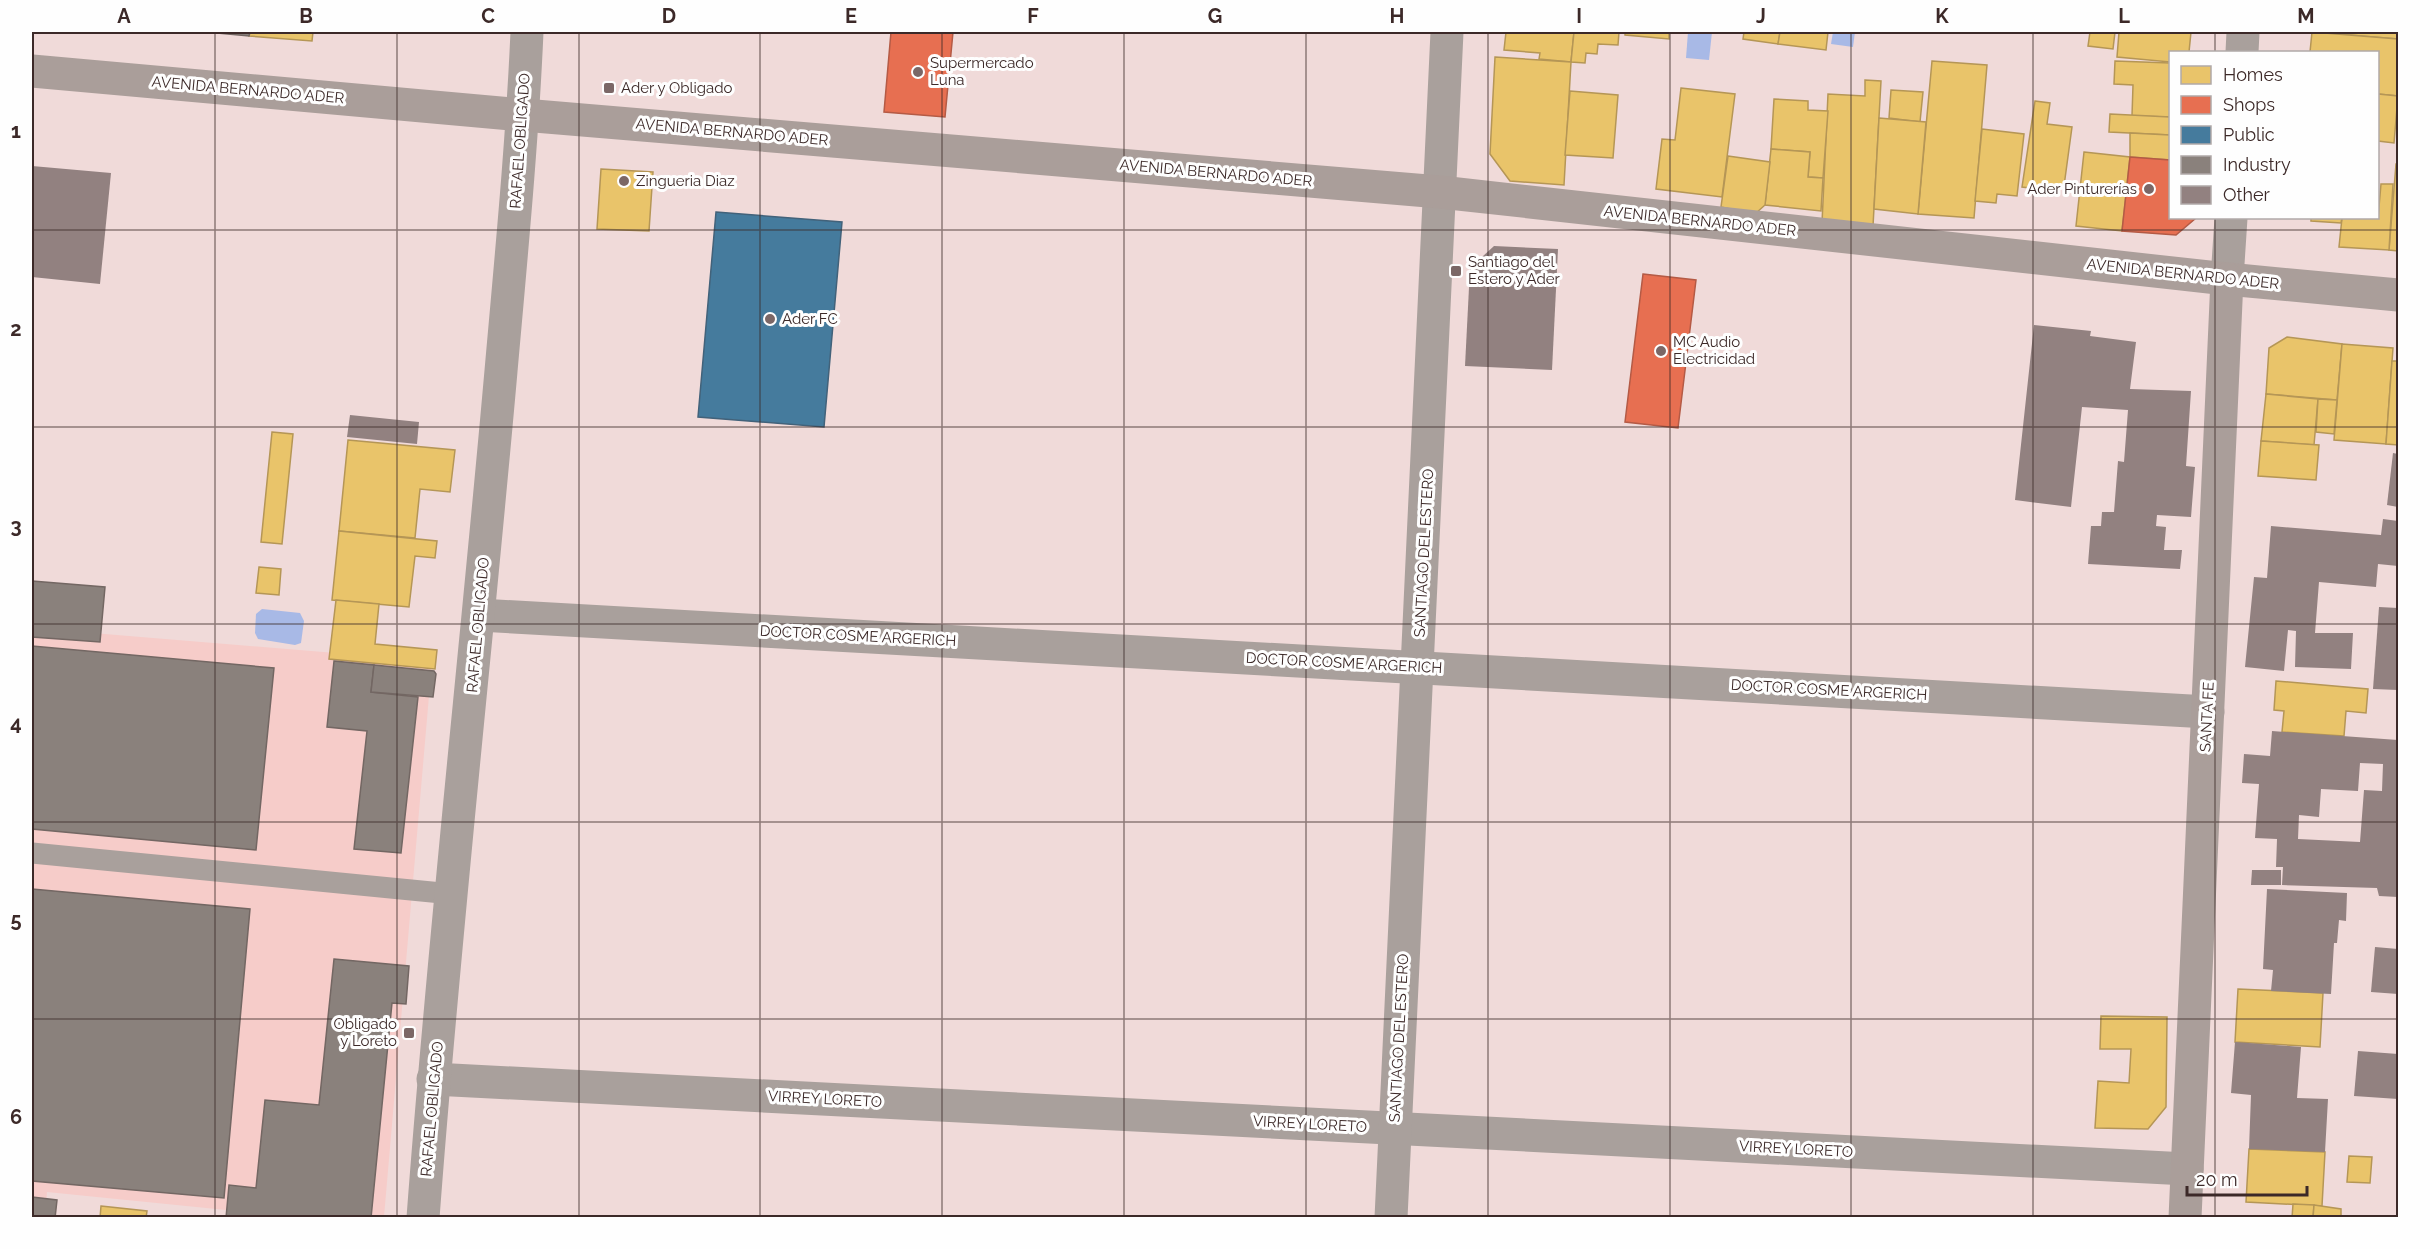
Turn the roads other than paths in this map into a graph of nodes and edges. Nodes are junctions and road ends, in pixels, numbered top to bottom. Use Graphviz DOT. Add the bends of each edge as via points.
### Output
graph roads {
  1 [pos="527,32"];
  2 [pos="1447,32"];
  3 [pos="2243,32"];
  4 [pos="2242,51"];
  5 [pos="32,71"];
  6 [pos="524,115"];
  7 [pos="1440,192"];
  8 [pos="2231,219"];
  9 [pos="2227,279"];
  10 [pos="2398,295"];
  11 [pos="479,615"];
  12 [pos="1418,668"];
  13 [pos="2208,712"];
  14 [pos="32,853"];
  15 [pos="452,894"];
  16 [pos="433,1079"];
  17 [pos="1395,1128"];
  18 [pos="2187,1169"];
  19 [pos="423,1218"];
  20 [pos="1391,1218"];
  21 [pos="2186,1218"];
  1 -- 6 [label="street, RAFAEL OBLIGADO"];
  2 -- 7 [label="street, SANTIAGO DEL ESTERO"];
  3 -- 4 [label="street"];
  5 -- 6 [label="main road, AVENIDA BERNARDO ADER"];
  6 -- 7 [label="main road, AVENIDA BERNARDO ADER"];
  6 -- 11 [label="street, RAFAEL OBLIGADO"];
  7 -- 9 [label="main road, AVENIDA BERNARDO ADER"];
  7 -- 12 [label="street, SANTIAGO DEL ESTERO"];
  8 -- 9 [label="street, SANTA FE"];
  9 -- 10 [label="main road, AVENIDA BERNARDO ADER"];
  9 -- 13 [label="main road, SANTA FE"];
  11 -- 12 [label="street, DOCTOR COSME ARGERICH"];
  11 -- 15 [label="street, RAFAEL OBLIGADO"];
  12 -- 13 [label="street, DOCTOR COSME ARGERICH"];
  12 -- 17 [label="street, SANTIAGO DEL ESTERO"];
  13 -- 18 [label="main road, SANTA FE"];
  14 -- 15 [label="lane"];
  15 -- 16 [label="street, RAFAEL OBLIGADO"];
  16 -- 17 [label="street, VIRREY LORETO"];
  16 -- 19 [label="street, RAFAEL OBLIGADO"];
  17 -- 18 [label="street, VIRREY LORETO"];
  17 -- 20 [label="street, SANTIAGO DEL ESTERO"];
  18 -- 21 [label="main road, SANTA FE"];
}
